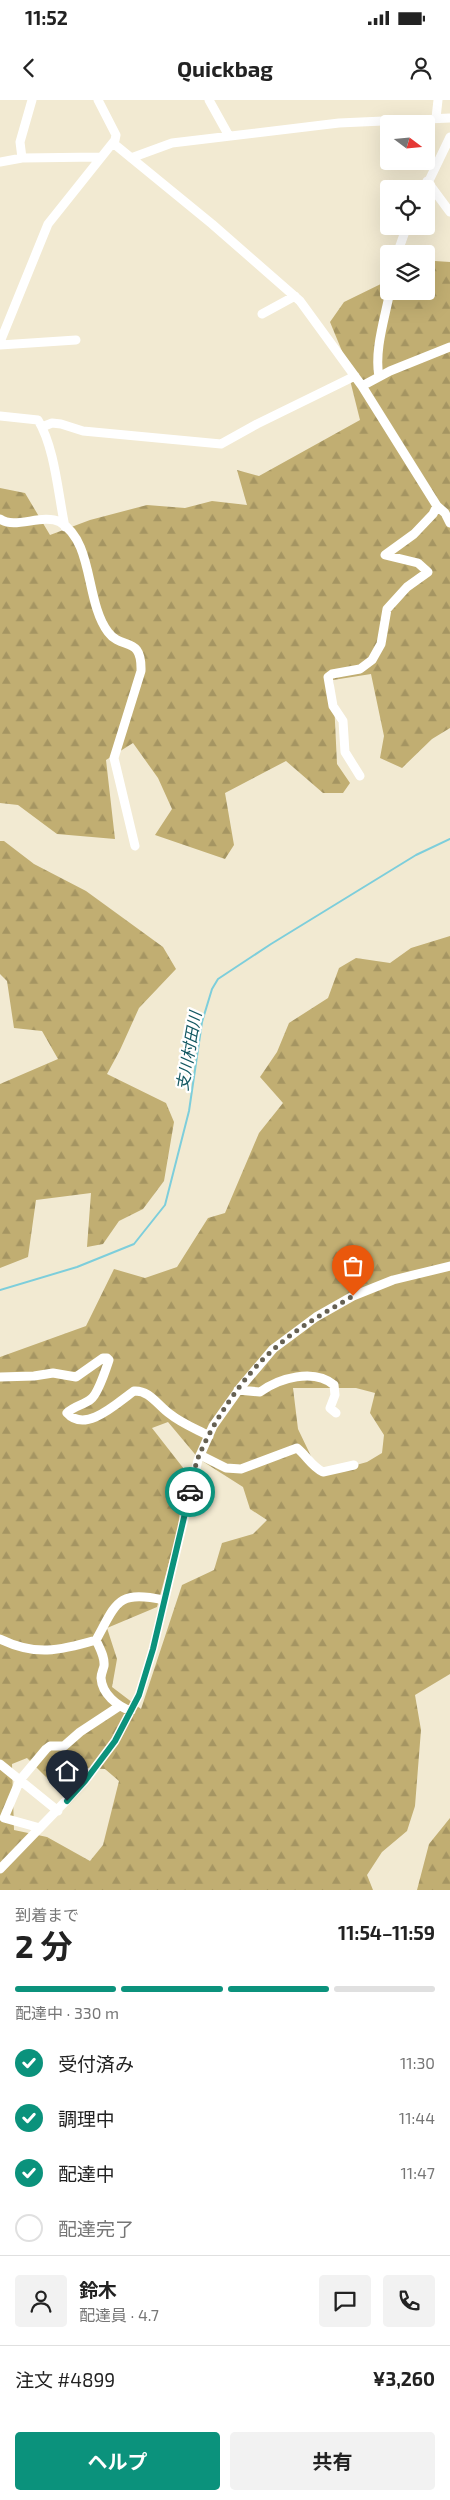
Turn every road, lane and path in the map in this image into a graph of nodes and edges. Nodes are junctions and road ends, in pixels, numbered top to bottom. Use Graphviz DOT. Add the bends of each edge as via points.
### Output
graph roads {
  1 [pos="32,100"];
  2 [pos="98,100"];
  3 [pos="209,100"];
  4 [pos="438,100"];
  5 [pos="436,118"];
  6 [pos="450,118"];
  7 [pos="229,136"];
  8 [pos="450,137"];
  9 [pos="113,143"];
  10 [pos="100,157"];
  11 [pos="22,158"];
  12 [pos="131,158"];
  13 [pos="0,162"];
  14 [pos="428,180"];
  15 [pos="435,195"];
  16 [pos="450,212"];
  17 [pos="295,296"];
  18 [pos="388,300"];
  19 [pos="262,314"];
  20 [pos="76,340"];
  21 [pos="0,344"];
  22 [pos="450,347"];
  23 [pos="355,376"];
  24 [pos="379,377"];
  25 [pos="362,386"];
  26 [pos="0,416"];
  27 [pos="42,427"];
  28 [pos="437,506"];
  29 [pos="0,519"];
  30 [pos="450,523"];
  31 [pos="65,527"];
  32 [pos="360,776"];
  33 [pos="135,846"];
  34 [pos="450,1266"];
  35 [pos="0,1377"];
  36 [pos="238,1390"];
  37 [pos="336,1414"];
  38 [pos="209,1436"];
  39 [pos="200,1454"];
  40 [pos="354,1465"];
  41 [pos="164,1600"];
  42 [pos="0,1639"];
  43 [pos="96,1640"];
  44 [pos="118,1707"];
  45 [pos="131,1711"];
  46 [pos="0,1764"];
  47 [pos="20,1780"];
  48 [pos="58,1811"];
  49 [pos="40,1828"];
  50 [pos="0,1869"];
  1 -- 11 [label="street" via="20,142"];
  2 -- 9 [label="street" via="116,135"];
  3 -- 7 [label="street"];
  4 -- 5 [label="street"];
  5 -- 6 [label="street"];
  5 -- 7 [label="street" via="339,123"];
  7 -- 12 [label="street" via="172,143"];
  8 -- 14 [label="street"];
  9 -- 10 [label="street"];
  9 -- 12 [label="street"];
  10 -- 11 [label="street"];
  10 -- 21 [label="street" via="48,224"];
  11 -- 13 [label="street"];
  12 -- 17 [label="street"];
  15 -- 16 [label="street"];
  17 -- 19 [label="street"];
  17 -- 23 [label="street"];
  18 -- 24 [label="street" via="381,334"];
  20 -- 21 [label="street"];
  22 -- 24 [label="street"];
  23 -- 25 [label="street"];
  23 -- 27 [label="street" via="221,444 83,431 52,423"];
  24 -- 25 [label="street"];
  25 -- 28 [label="street"];
  26 -- 27 [label="street" via="38,420"];
  27 -- 31 [label="street"];
  28 -- 30 [label="street"];
  28 -- 32 [label="street" via="414,534 385,555 418,563 428,572 386,608 383,637 372,660 360,669 332,674 328,678 333,706 343,722 346,752"];
  29 -- 31 [label="street" via="10,524 26,520 55,521"];
  31 -- 33 [label="street" via="82,549 92,596 103,624 111,636 138,650 141,659 137,687 114,758"];
  34 -- 36 [label="street" via="393,1280 353,1296 316,1317 273,1349"];
  35 -- 38 [label="street" via="53,1372 76,1376 107,1358 107,1366 95,1394 91,1400 70,1409 67,1412 70,1416 85,1418 99,1415 138,1391 149,1395 170,1415"];
  36 -- 37 [label="street" via="260,1392 289,1377 325,1378 334,1385 335,1395 330,1408"];
  36 -- 38 [label="street"];
  38 -- 39 [label="street"];
  39 -- 40 [label="street" via="226,1468 240,1469 297,1448 310,1464 323,1472"];
  39 -- 41 [label="street"];
  41 -- 43 [label="street" via="134,1595 122,1599"];
  41 -- 45 [label="street" via="139,1695"];
  42 -- 43 [label="street" via="13,1646 39,1652"];
  43 -- 44 [label="street" via="103,1655 101,1677"];
  44 -- 45 [label="street"];
  44 -- 47 [label="street" via="64,1746 50,1746"];
  45 -- 48 [label="street" via="115,1741"];
  46 -- 47 [label="street"];
  47 -- 48 [label="street"];
  47 -- 49 [label="street" via="4,1818"];
  48 -- 49 [label="street"];
  49 -- 50 [label="street"];
}
